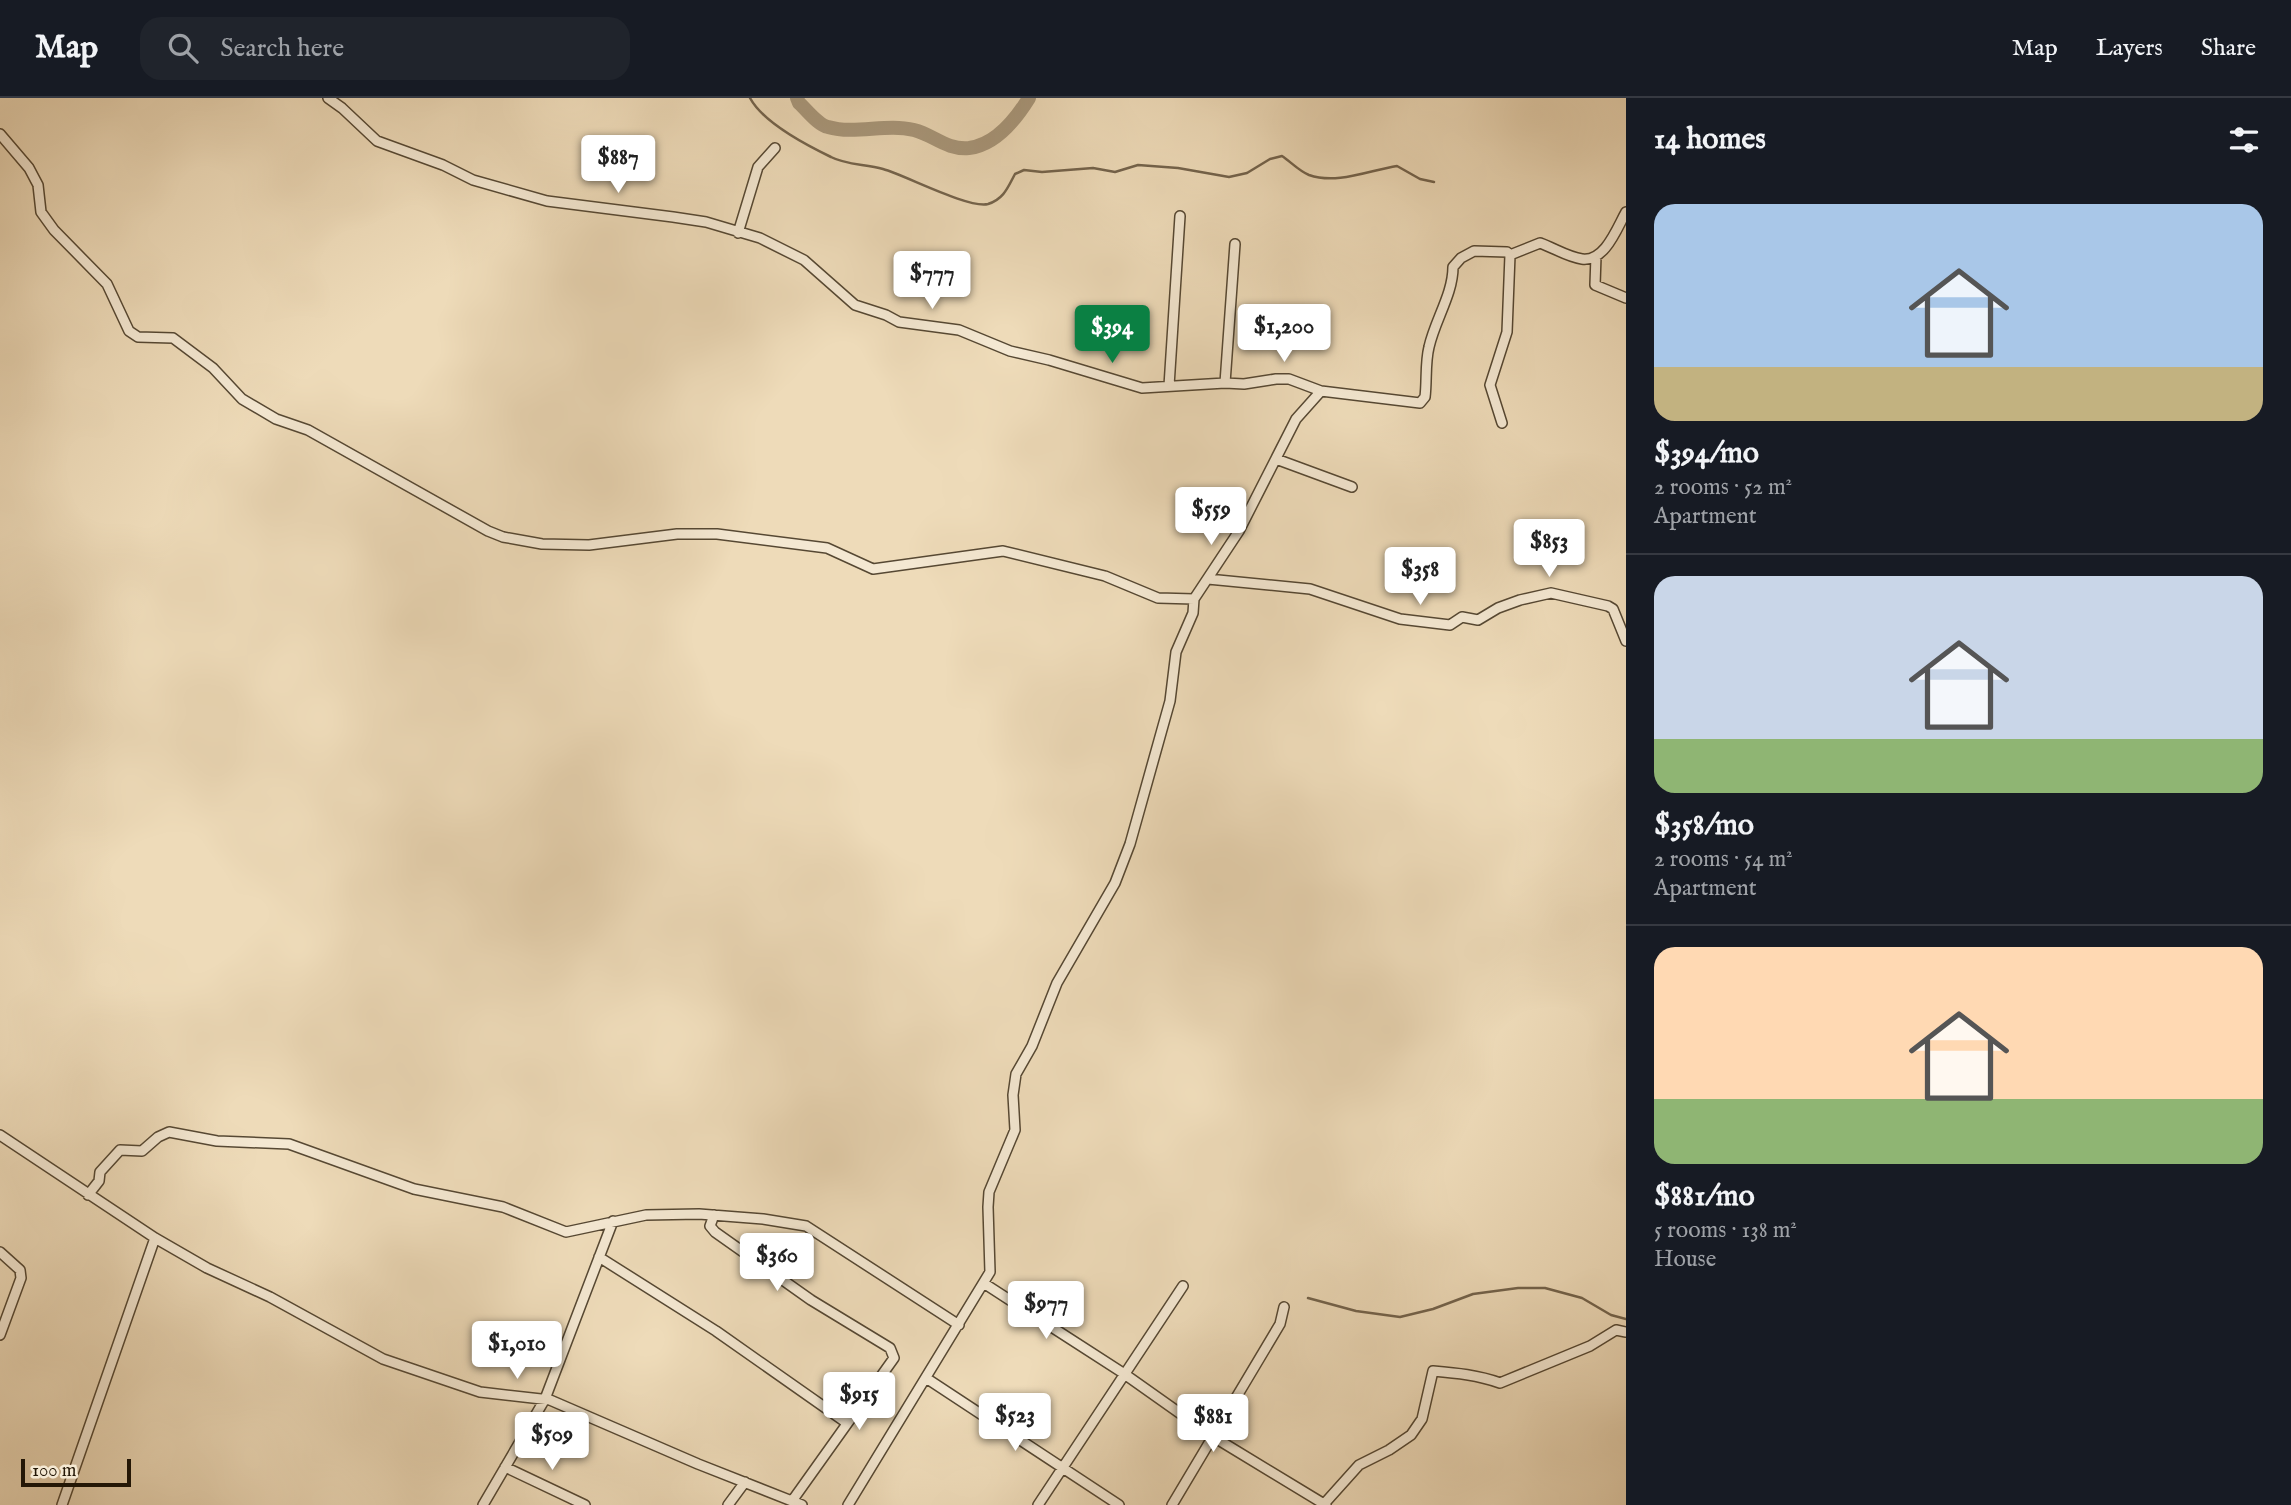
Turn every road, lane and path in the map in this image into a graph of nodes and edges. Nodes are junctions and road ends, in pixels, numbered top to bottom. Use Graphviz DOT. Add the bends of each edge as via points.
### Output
graph roads {
  1 [pos="328,98"];
  2 [pos="0,134"];
  3 [pos="775,148"];
  4 [pos="1626,212"];
  5 [pos="1180,216"];
  6 [pos="738,233"];
  7 [pos="1236,244"];
  8 [pos="1510,255"];
  9 [pos="1596,256"];
  10 [pos="1626,298"];
  11 [pos="1225,383"];
  12 [pos="1169,386"];
  13 [pos="1321,391"];
  14 [pos="1502,423"];
  15 [pos="1276,459"];
  16 [pos="1352,487"];
  17 [pos="1208,579"];
  18 [pos="1194,598"];
  19 [pos="1626,641"];
  20 [pos="0,1135"];
  21 [pos="88,1195"];
  22 [pos="715,1215"];
  23 [pos="613,1221"];
  24 [pos="155,1238"];
  25 [pos="0,1252"];
  26 [pos="599,1257"];
  27 [pos="985,1284"];
  28 [pos="1183,1286"];
  29 [pos="1284,1307"];
  30 [pos="959,1325"];
  31 [pos="1626,1332"];
  32 [pos="0,1335"];
  33 [pos="1123,1373"];
  34 [pos="926,1378"];
  35 [pos="545,1399"];
  36 [pos="847,1423"];
  37 [pos="1212,1437"];
  38 [pos="505,1467"];
  39 [pos="1064,1467"];
  40 [pos="745,1482"];
  41 [pos="797,1503"];
  42 [pos="1325,1504"];
  43 [pos="62,1505"];
  44 [pos="482,1505"];
  45 [pos="585,1505"];
  46 [pos="728,1505"];
  47 [pos="848,1505"];
  48 [pos="1038,1505"];
  49 [pos="1119,1505"];
  50 [pos="1172,1505"];
  1 -- 6 [label="street" via="377,141 473,180 547,201 684,218"];
  2 -- 18 [label="street" via="38,185 41,212 107,284 129,331 138,337 173,338 213,368 242,399 503,537 589,545 717,534 827,548 873,569 1003,551 1105,576 1157,598"];
  3 -- 6 [label="street" via="758,167"];
  4 -- 9 [label="street"];
  5 -- 12 [label="street"];
  6 -- 12 [label="street" via="791,252 855,305 899,322 959,330 1010,351 1142,388"];
  7 -- 11 [label="street"];
  8 -- 9 [label="street" via="1540,243 1585,260"];
  8 -- 13 [label="street" via="1474,251 1453,267 1453,281 1428,349 1423,401"];
  8 -- 14 [label="street" via="1507,331 1490,385"];
  9 -- 10 [label="street" via="1595,285"];
  11 -- 12 [label="street"];
  11 -- 13 [label="street" via="1289,379"];
  13 -- 15 [label="street" via="1296,418"];
  15 -- 16 [label="street"];
  15 -- 17 [label="street"];
  17 -- 18 [label="street"];
  17 -- 19 [label="street" via="1310,589 1400,619 1450,625 1462,617 1478,620 1498,608 1551,593 1613,609"];
  18 -- 27 [label="street" via="1193,613 1176,652 1170,701 1127,853 1115,883 1057,984 1016,1074 1015,1130 989,1192 990,1272"];
  20 -- 21 [label="street"];
  21 -- 23 [label="street" via="100,1172 120,1150 142,1151 169,1132 217,1141 289,1144 414,1189 503,1207 566,1232"];
  21 -- 24 [label="street"];
  22 -- 23 [label="street" via="646,1215"];
  22 -- 30 [label="street" via="806,1226"];
  22 -- 36 [label="street" via="710,1227 715,1233 893,1352 894,1358"];
  23 -- 26 [label="street"];
  24 -- 35 [label="street" via="383,1359 480,1392"];
  24 -- 43 [label="street"];
  25 -- 32 [label="street" via="21,1274"];
  26 -- 35 [label="street"];
  26 -- 36 [label="street" via="716,1331"];
  27 -- 30 [label="street"];
  27 -- 33 [label="street"];
  28 -- 33 [label="street"];
  29 -- 37 [label="street" via="1280,1324"];
  30 -- 34 [label="street"];
  31 -- 42 [label="street" via="1616,1331 1500,1383 1433,1371 1422,1419 1411,1435 1359,1465"];
  33 -- 37 [label="street"];
  33 -- 39 [label="street"];
  34 -- 39 [label="street"];
  34 -- 47 [label="street"];
  35 -- 38 [label="street"];
  35 -- 40 [label="street"];
  36 -- 41 [label="street"];
  37 -- 42 [label="street"];
  37 -- 50 [label="street"];
  38 -- 44 [label="street"];
  38 -- 45 [label="street"];
  39 -- 48 [label="street"];
  39 -- 49 [label="street"];
  40 -- 41 [label="street"];
  40 -- 46 [label="street"];
}
